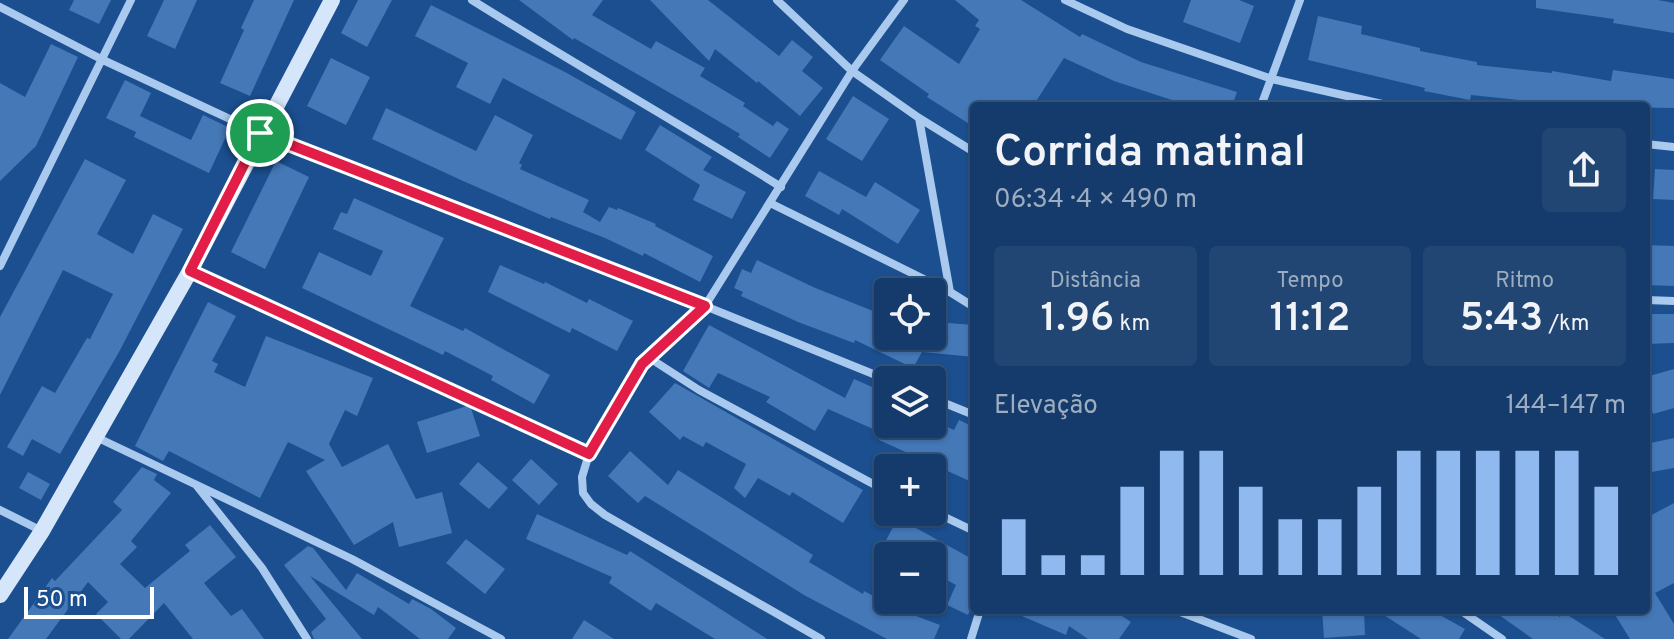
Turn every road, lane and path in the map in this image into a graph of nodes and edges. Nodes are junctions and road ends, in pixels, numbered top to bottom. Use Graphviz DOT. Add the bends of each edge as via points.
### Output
graph roads {
  1 [pos="131,0"];
  2 [pos="332,0"];
  3 [pos="472,0"];
  4 [pos="777,0"];
  5 [pos="904,0"];
  6 [pos="1065,0"];
  7 [pos="1300,0"];
  8 [pos="0,7"];
  9 [pos="103,60"];
  10 [pos="852,71"];
  11 [pos="1272,79"];
  12 [pos="1263,102"];
  13 [pos="1373,102"];
  14 [pos="919,118"];
  15 [pos="260,133"];
  16 [pos="1650,144"];
  17 [pos="1674,147"];
  18 [pos="970,150"];
  19 [pos="781,187"];
  20 [pos="770,203"];
  21 [pos="0,266"];
  22 [pos="190,271"];
  23 [pos="950,292"];
  24 [pos="1650,300"];
  25 [pos="1674,301"];
  26 [pos="970,304"];
  27 [pos="705,306"];
  28 [pos="648,357"];
  29 [pos="874,374"];
  30 [pos="946,404"];
  31 [pos="970,413"];
  32 [pos="96,437"];
  33 [pos="589,454"];
  34 [pos="194,482"];
  35 [pos="874,484"];
  36 [pos="0,510"];
  37 [pos="946,518"];
  38 [pos="970,529"];
  39 [pos="42,531"];
  40 [pos="0,595"];
  41 [pos="979,614"];
  42 [pos="1185,614"];
  43 [pos="1466,614"];
  44 [pos="307,639"];
  45 [pos="501,639"];
  46 [pos="821,639"];
  47 [pos="971,639"];
  48 [pos="1251,639"];
  49 [pos="1502,639"];
  1 -- 9 [label="street"];
  2 -- 15 [label="street"];
  3 -- 19 [label="street"];
  4 -- 10 [label="street"];
  5 -- 10 [label="street"];
  6 -- 11 [label="street" via="1127,29"];
  7 -- 11 [label="street"];
  8 -- 9 [label="street"];
  9 -- 15 [label="street"];
  9 -- 21 [label="street"];
  10 -- 14 [label="street"];
  10 -- 19 [label="street"];
  11 -- 12 [label="street"];
  11 -- 13 [label="street"];
  14 -- 18 [label="street"];
  14 -- 23 [label="street"];
  15 -- 22 [label="street"];
  15 -- 27 [label="street"];
  16 -- 17 [label="street"];
  19 -- 20 [label="street"];
  20 -- 23 [label="street"];
  20 -- 27 [label="street"];
  22 -- 32 [label="street"];
  22 -- 33 [label="street"];
  23 -- 26 [label="street"];
  24 -- 25 [label="street"];
  27 -- 28 [label="street"];
  27 -- 29 [label="street"];
  28 -- 33 [label="street"];
  28 -- 35 [label="street"];
  30 -- 31 [label="street"];
  32 -- 34 [label="street"];
  32 -- 39 [label="street"];
  33 -- 46 [label="street" via="582,477 583,493 591,504"];
  34 -- 44 [label="street" via="262,568"];
  34 -- 45 [label="street"];
  36 -- 39 [label="street"];
  37 -- 38 [label="street"];
  39 -- 40 [label="street"];
  41 -- 47 [label="street"];
  42 -- 48 [label="street"];
  43 -- 49 [label="street"];
}
